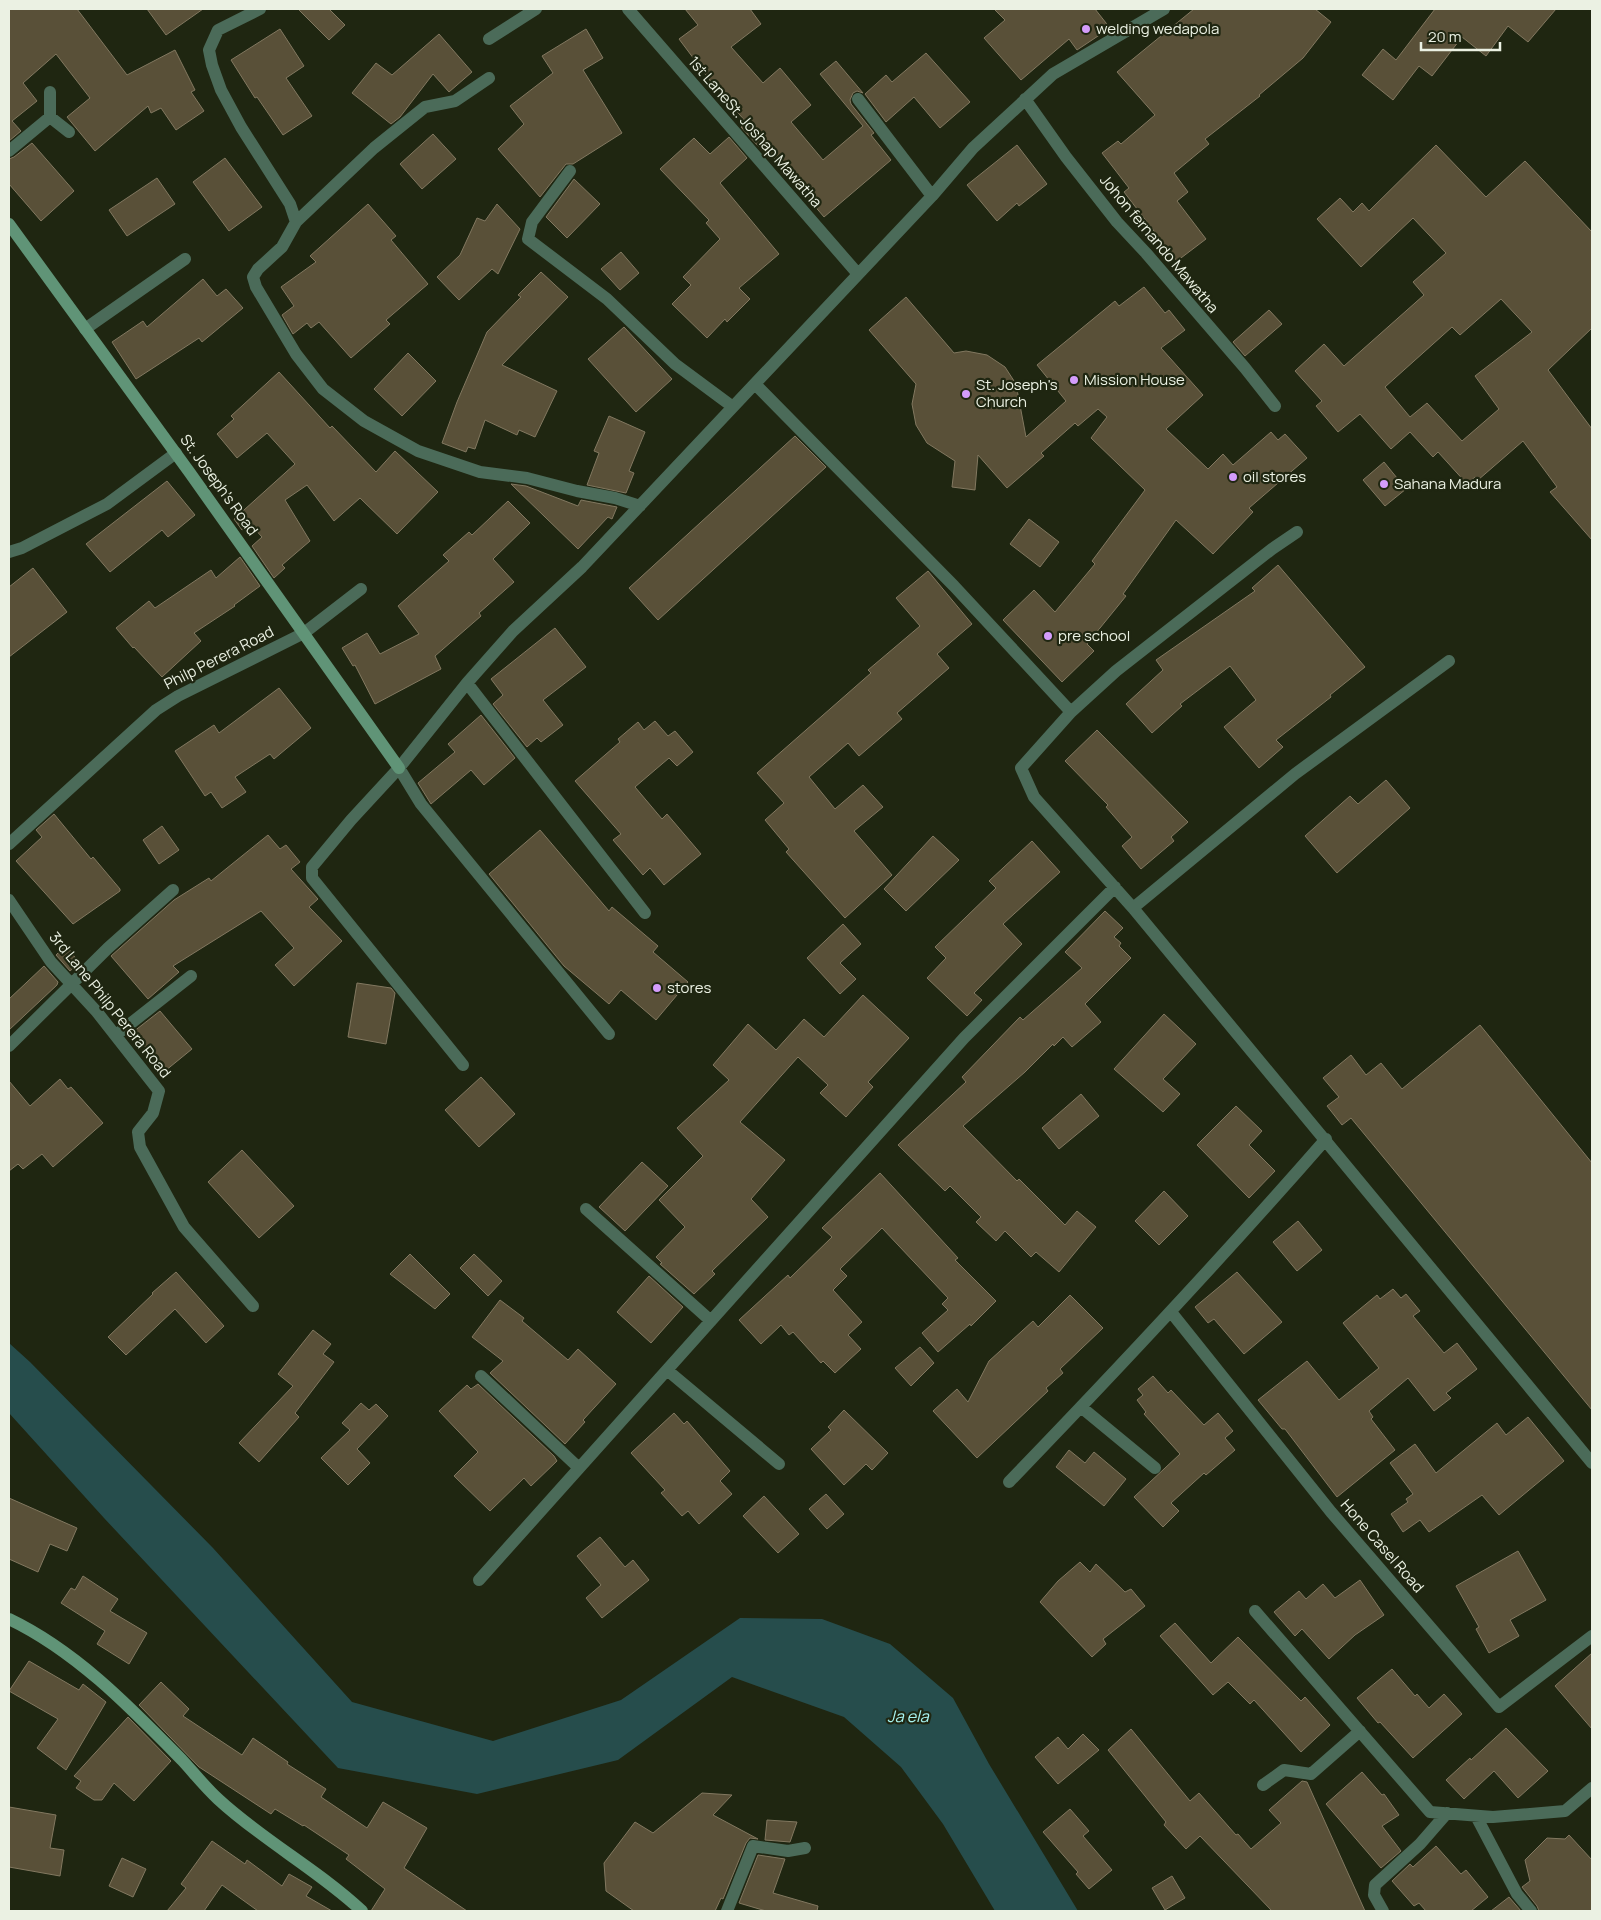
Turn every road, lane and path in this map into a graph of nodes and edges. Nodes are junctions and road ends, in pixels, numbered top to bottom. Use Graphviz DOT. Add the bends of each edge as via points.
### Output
graph roads {
  1 [pos="260,9"];
  2 [pos="536,9"];
  3 [pos="628,9"];
  4 [pos="1164,9"];
  5 [pos="489,39"];
  6 [pos="489,78"];
  7 [pos="50,92"];
  8 [pos="1025,99"];
  9 [pos="858,100"];
  10 [pos="50,117"];
  11 [pos="69,132"];
  12 [pos="9,151"];
  13 [pos="570,172"];
  14 [pos="932,196"];
  15 [pos="296,222"];
  16 [pos="9,224"];
  17 [pos="186,259"];
  18 [pos="858,274"];
  19 [pos="85,329"];
  20 [pos="755,384"];
  21 [pos="1275,406"];
  22 [pos="733,407"];
  23 [pos="176,453"];
  24 [pos="640,506"];
  25 [pos="1297,532"];
  26 [pos="9,552"];
  27 [pos="361,589"];
  28 [pos="304,633"];
  29 [pos="1449,661"];
  30 [pos="467,683"];
  31 [pos="1071,712"];
  32 [pos="399,768"];
  33 [pos="9,844"];
  34 [pos="1115,887"];
  35 [pos="173,890"];
  36 [pos="9,900"];
  37 [pos="1133,908"];
  38 [pos="645,913"];
  39 [pos="191,976"];
  40 [pos="72,984"];
  41 [pos="609,1034"];
  42 [pos="116,1035"];
  43 [pos="9,1046"];
  44 [pos="463,1065"];
  45 [pos="1326,1139"];
  46 [pos="586,1209"];
  47 [pos="253,1306"];
  48 [pos="1171,1312"];
  49 [pos="711,1321"];
  50 [pos="667,1370"];
  51 [pos="481,1376"];
  52 [pos="1081,1407"];
  53 [pos="1592,1462"];
  54 [pos="779,1464"];
  55 [pos="579,1468"];
  56 [pos="1155,1468"];
  57 [pos="1009,1482"];
  58 [pos="479,1580"];
  59 [pos="1255,1611"];
  60 [pos="9,1619"];
  61 [pos="1592,1636"];
  62 [pos="1360,1731"];
  63 [pos="1263,1786"];
  64 [pos="1592,1788"];
  65 [pos="1446,1813"];
  66 [pos="1476,1816"];
  67 [pos="805,1848"];
  68 [pos="362,1911"];
  69 [pos="727,1911"];
  70 [pos="1383,1911"];
  71 [pos="1531,1911"];
  1 -- 15 [label="street" via="218,30 209,50 210,58 240,127 290,204"];
  2 -- 5 [label="street"];
  3 -- 18 [label="street, 1st LaneSt. Joshap Mawatha"];
  4 -- 8 [label="street" via="1053,74"];
  6 -- 15 [label="street" via="454,101 425,107 374,148"];
  7 -- 10 [label="street"];
  8 -- 14 [label="street" via="973,148"];
  8 -- 21 [label="street, Johon fernando Mawatha" via="1111,215"];
  9 -- 14 [label="street"];
  10 -- 11 [label="street"];
  10 -- 12 [label="street"];
  13 -- 22 [label="street" via="532,222 528,240 607,299 675,364"];
  14 -- 18 [label="street"];
  15 -- 24 [label="street" via="282,247 253,278 296,354 323,389 364,421 418,451 480,472 527,478"];
  16 -- 19 [label="street, St. Joseph's Road"];
  17 -- 19 [label="street"];
  18 -- 20 [label="street"];
  19 -- 23 [label="street, St. Joseph's Road"];
  20 -- 22 [label="street"];
  20 -- 31 [label="street" via="954,586"];
  22 -- 24 [label="street"];
  23 -- 26 [label="street" via="107,504"];
  23 -- 28 [label="street, St. Joseph's Road"];
  24 -- 30 [label="street" via="582,567 513,631"];
  25 -- 31 [label="street" via="1116,670"];
  27 -- 28 [label="street, Philp Perera Road"];
  28 -- 32 [label="street, St. Joseph's Road"];
  28 -- 33 [label="street, Philp Perera Road" via="156,710"];
  29 -- 37 [label="street" via="1295,774"];
  30 -- 32 [label="street"];
  30 -- 38 [label="street"];
  31 -- 34 [label="street" via="1021,768 1034,797"];
  32 -- 41 [label="street" via="421,804"];
  32 -- 44 [label="street" via="312,867 312,878"];
  34 -- 37 [label="street"];
  34 -- 49 [label="street" via="964,1038"];
  35 -- 40 [label="street"];
  36 -- 40 [label="street, 3rd Lane Philp Perera Road" via="51,962"];
  37 -- 45 [label="street"];
  39 -- 42 [label="street"];
  40 -- 42 [label="street, 3rd Lane Philp Perera Road"];
  40 -- 43 [label="street"];
  42 -- 47 [label="street, 3rd Lane Philp Perera Road" via="159,1091 153,1113 138,1132 140,1147 184,1227"];
  45 -- 48 [label="street"];
  45 -- 53 [label="street"];
  46 -- 49 [label="street"];
  48 -- 52 [label="street"];
  48 -- 61 [label="street, Hone Casel Road" via="1331,1512 1499,1707"];
  49 -- 50 [label="street"];
  50 -- 54 [label="street"];
  50 -- 55 [label="street"];
  51 -- 55 [label="street"];
  52 -- 56 [label="street"];
  52 -- 57 [label="street"];
  55 -- 58 [label="street"];
  59 -- 62 [label="street"];
  60 -- 68 [label="street" via="60,1649 114,1693 218,1799"];
  62 -- 63 [label="street" via="1312,1774 1284,1770"];
  62 -- 65 [label="street" via="1430,1812"];
  64 -- 66 [label="street" via="1565,1811"];
  65 -- 66 [label="street"];
  65 -- 70 [label="street" via="1420,1844 1375,1885 1374,1896"];
  66 -- 71 [label="street" via="1517,1894"];
  67 -- 69 [label="street" via="788,1851 754,1846"];
}
